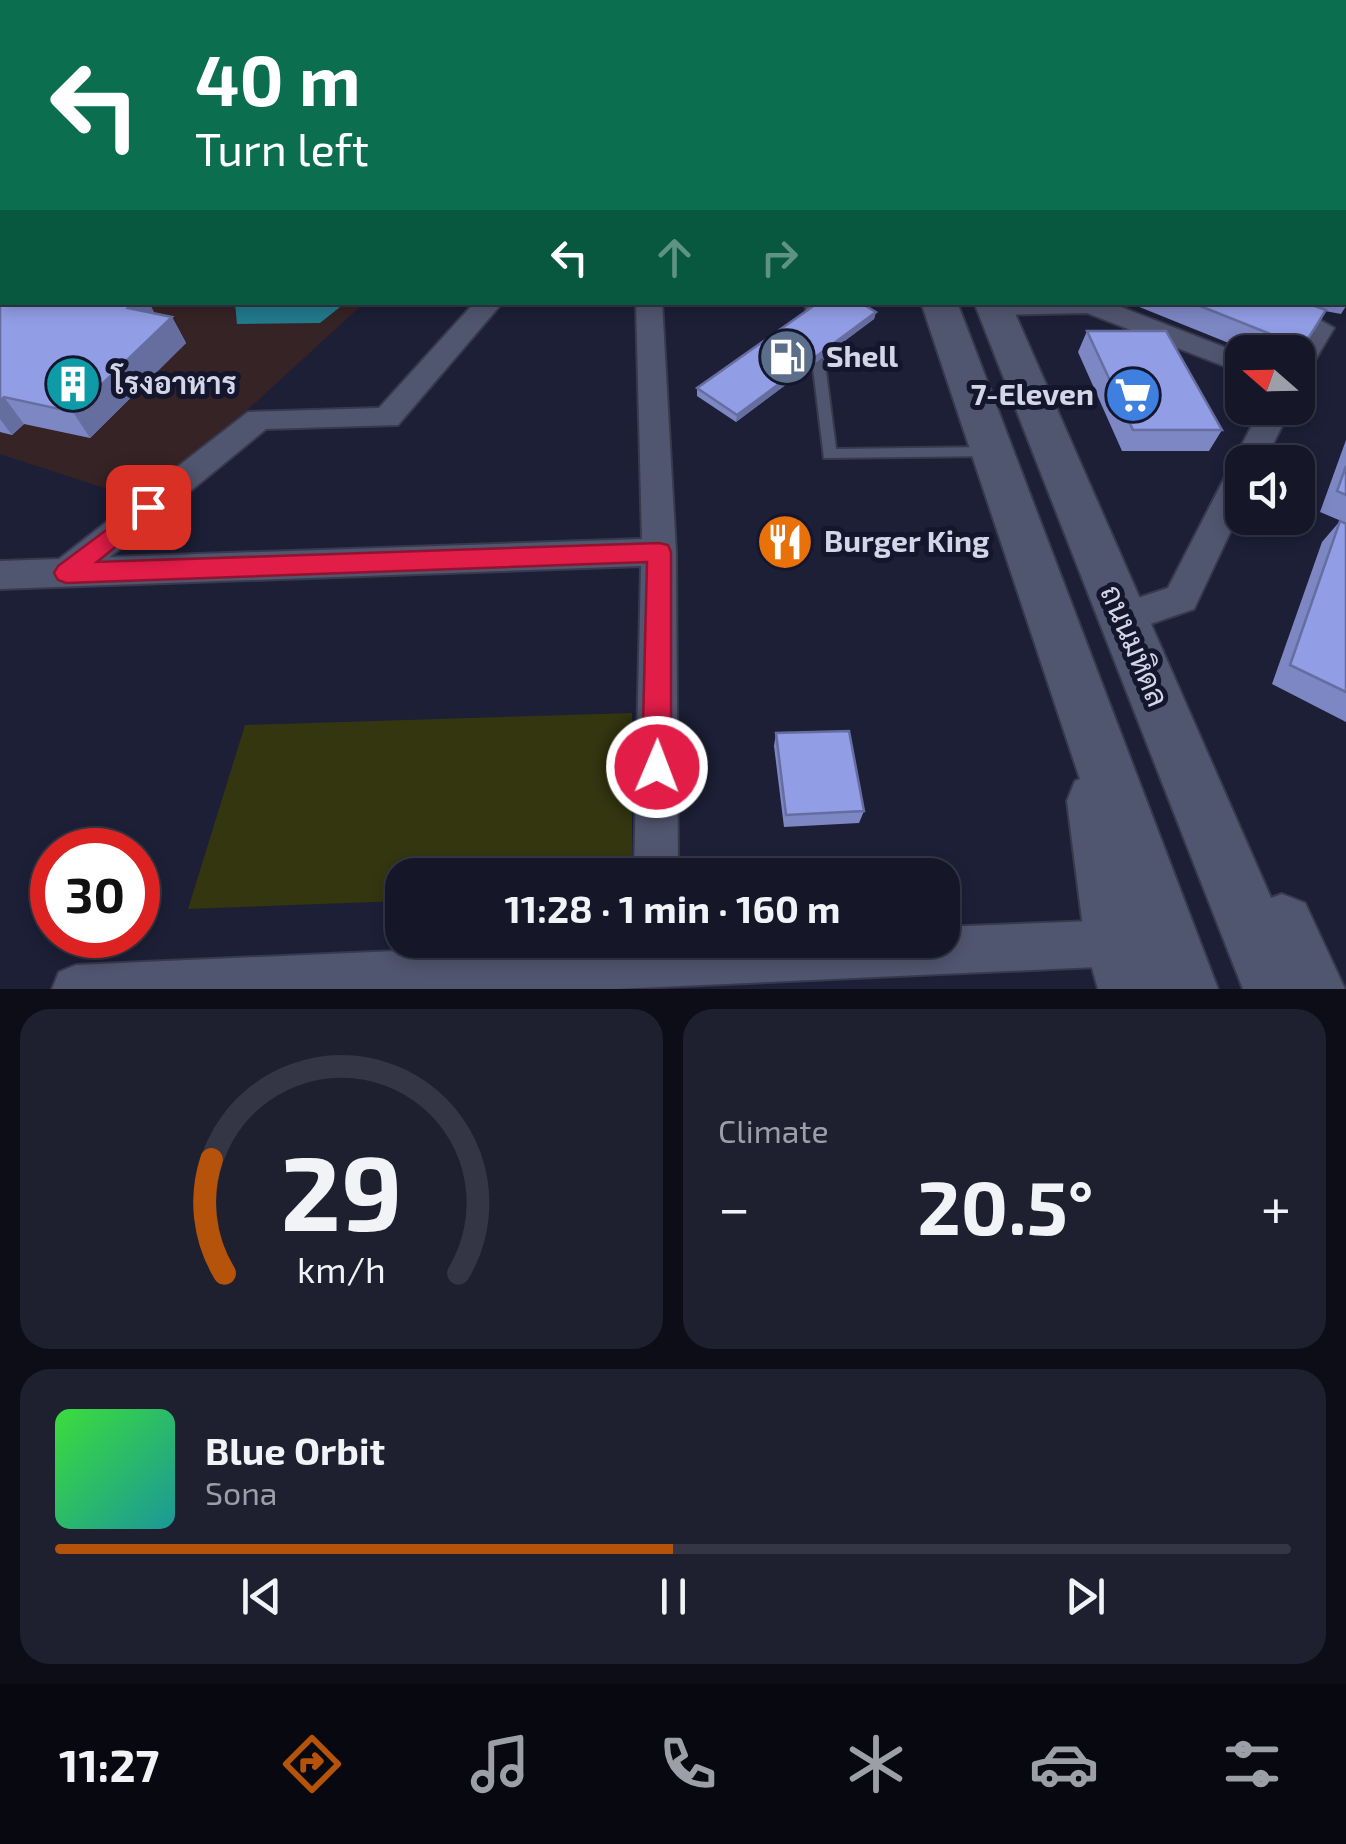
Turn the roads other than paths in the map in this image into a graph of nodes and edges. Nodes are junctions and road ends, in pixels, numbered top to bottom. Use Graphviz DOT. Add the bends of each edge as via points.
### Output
graph roads {
  1 [pos="487,305"];
  2 [pos="649,305"];
  3 [pos="811,305"];
  4 [pos="941,305"];
  5 [pos="993,305"];
  6 [pos="1320,328"];
  7 [pos="1315,337"];
  8 [pos="1225,357"];
  9 [pos="993,452"];
  10 [pos="1225,510"];
  11 [pos="659,552"];
  12 [pos="66,573"];
  13 [pos="0,575"];
  14 [pos="1122,619"];
  15 [pos="1080,696"];
  16 [pos="1164,715"];
  17 [pos="656,858"];
  18 [pos="548,958"];
  19 [pos="874,958"];
  20 [pos="1125,966"];
  21 [pos="76,989"];
  22 [pos="1184,989"];
  23 [pos="1277,989"];
  24 [pos="1311,989"];
  1 -- 12 [label="street" via="387,418 258,419"];
  2 -- 11 [label="street"];
  3 -- 9 [label="lane" via="829,454"];
  4 -- 9 [label="main road"];
  5 -- 8 [label="street" via="1090,305"];
  5 -- 14 [label="main road, ถนนมหิดล"];
  6 -- 7 [label="street"];
  9 -- 15 [label="main road"];
  10 -- 14 [label="street" via="1181,599"];
  11 -- 12 [label="street"];
  11 -- 17 [label="street"];
  12 -- 13 [label="street"];
  14 -- 16 [label="main road, ถนนมหิดล"];
  15 -- 20 [label="main road"];
  15 -- 22 [label="main road"];
  16 -- 23 [label="main road, ถนนมหิดล"];
  16 -- 24 [label="main road"];
  18 -- 21 [label="street"];
  19 -- 20 [label="street"];
}
